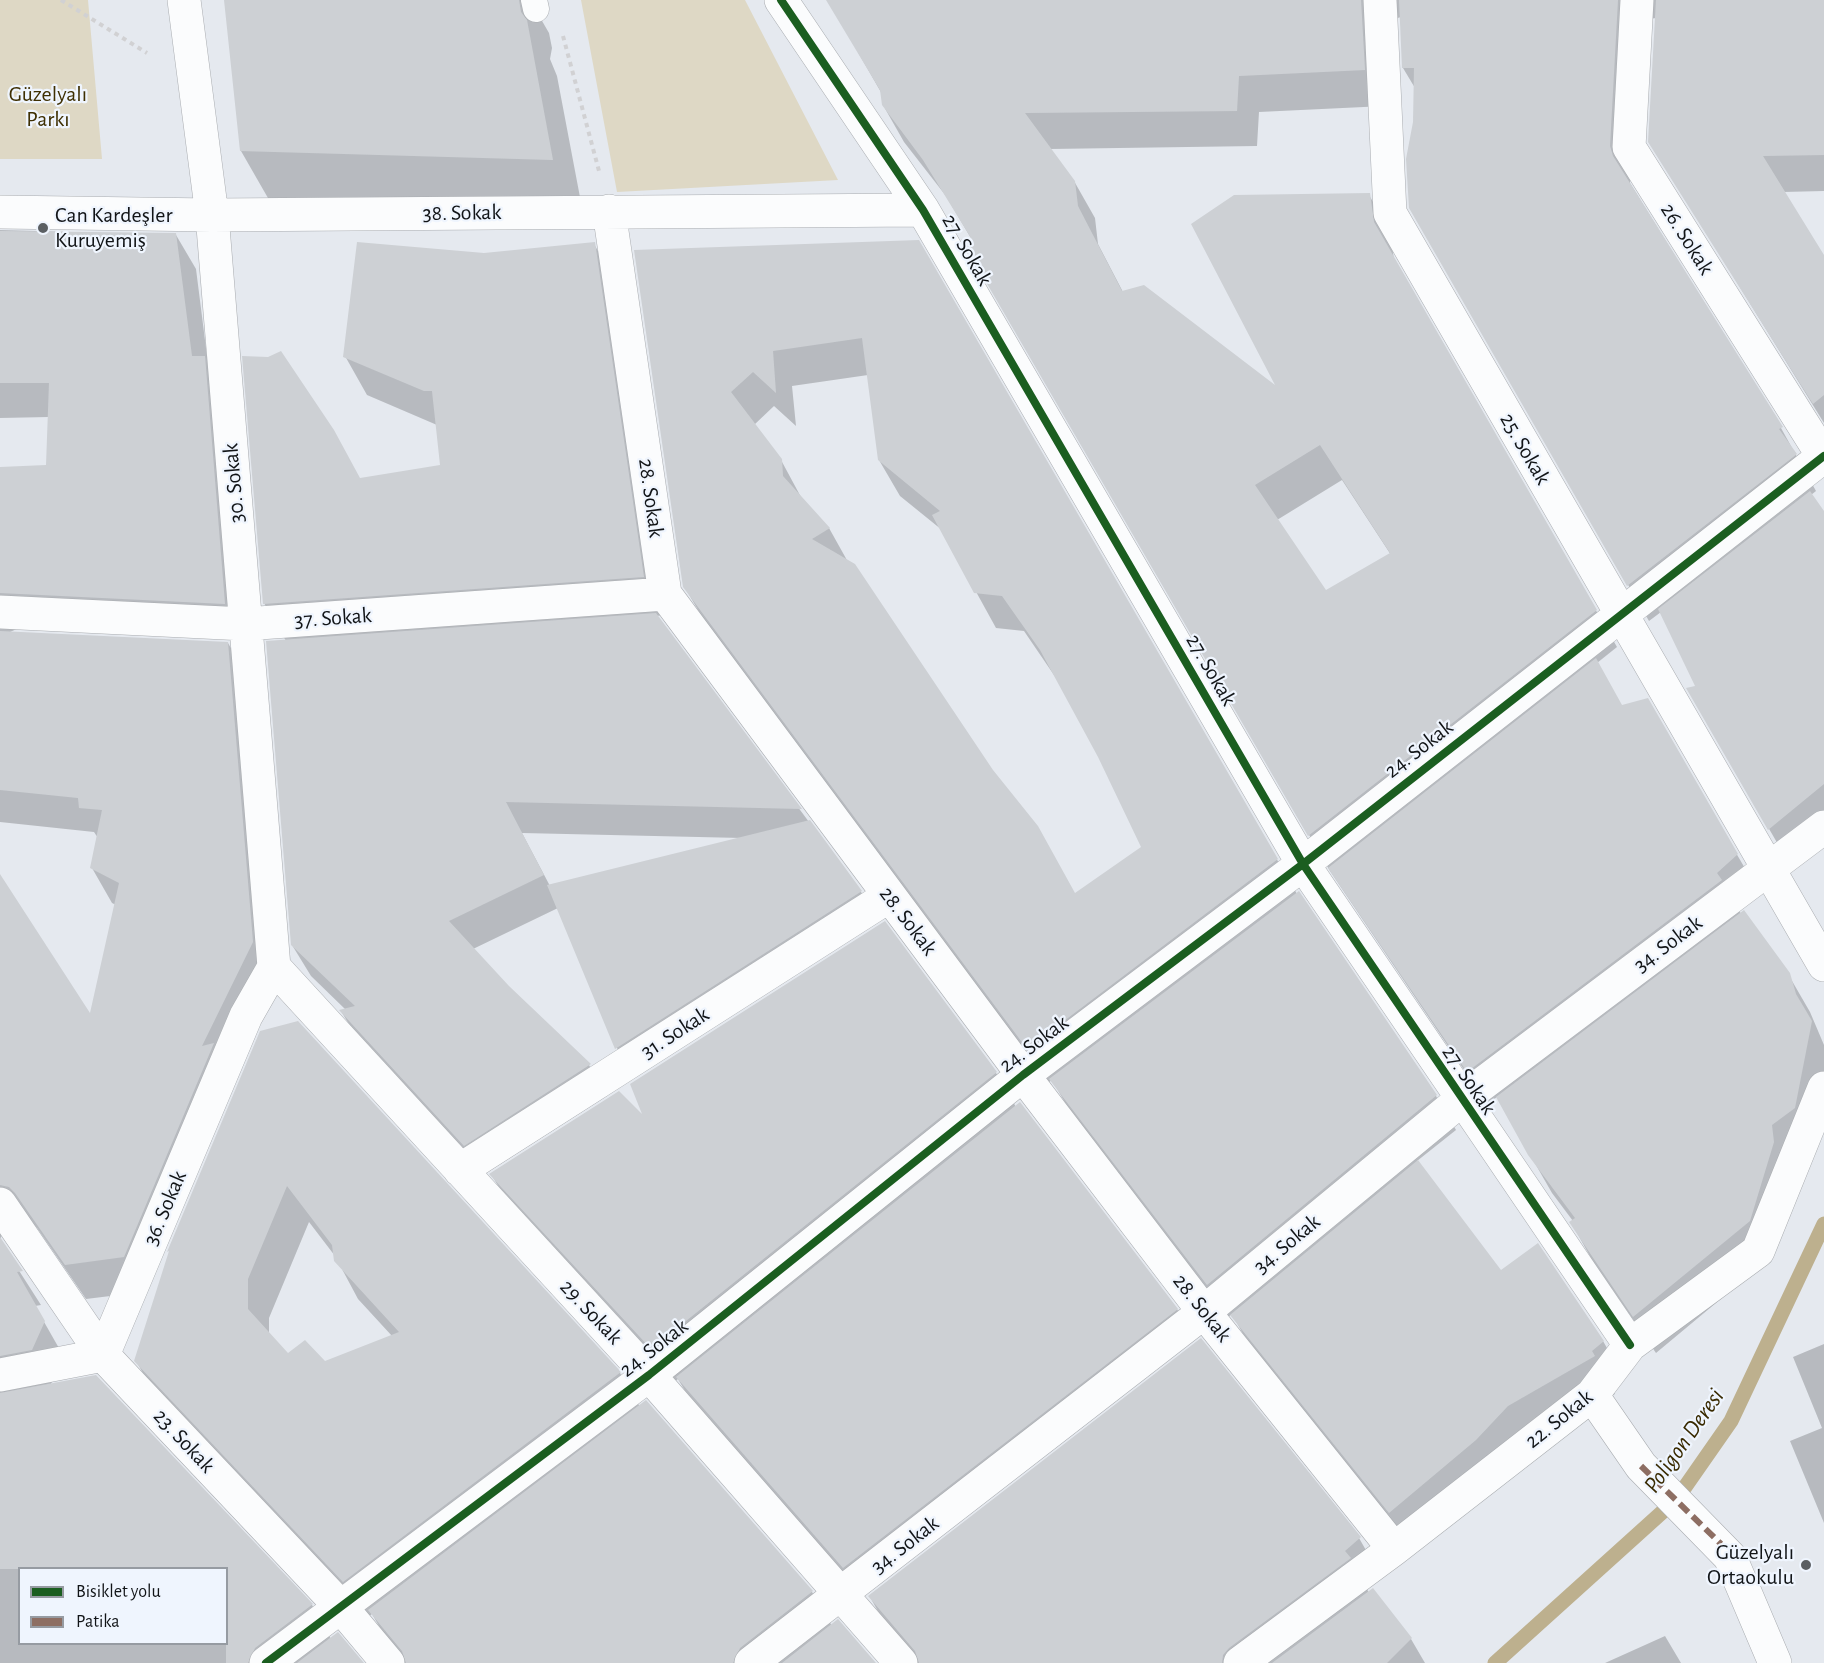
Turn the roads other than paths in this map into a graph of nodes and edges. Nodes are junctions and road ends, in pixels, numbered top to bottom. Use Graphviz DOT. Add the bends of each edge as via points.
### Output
graph roads {
  1 [pos="184,0"];
  2 [pos="782,0"];
  3 [pos="1380,0"];
  4 [pos="1637,0"];
  5 [pos="923,210"];
  6 [pos="609,211"];
  7 [pos="0,212"];
  8 [pos="212,215"];
  9 [pos="1824,456"];
  10 [pos="665,594"];
  11 [pos="0,612"];
  12 [pos="1620,615"];
  13 [pos="245,624"];
  14 [pos="1824,827"];
  15 [pos="1302,864"];
  16 [pos="1770,867"];
  17 [pos="889,896"];
  18 [pos="1824,965"];
  19 [pos="274,967"];
  20 [pos="1023,1075"];
  21 [pos="1824,1088"];
  22 [pos="1461,1100"];
  23 [pos="460,1170"];
  24 [pos="0,1204"];
  25 [pos="1204,1312"];
  26 [pos="1630,1345"];
  27 [pos="103,1355"];
  28 [pos="0,1375"];
  29 [pos="649,1376"];
  30 [pos="1592,1395"];
  31 [pos="1394,1549"];
  32 [pos="840,1596"];
  33 [pos="341,1607"];
  34 [pos="266,1663"];
  35 [pos="388,1663"];
  36 [pos="751,1663"];
  37 [pos="901,1663"];
  38 [pos="1240,1663"];
  39 [pos="1775,1663"];
  1 -- 8 [label="street, 30. Sokak"];
  2 -- 5 [label="street, 27. Sokak"];
  3 -- 12 [label="street, 25. Sokak" via="1390,213"];
  4 -- 9 [label="street, 26. Sokak" via="1629,147"];
  5 -- 6 [label="street, 38. Sokak"];
  5 -- 15 [label="street, 27. Sokak"];
  6 -- 8 [label="street, 38. Sokak"];
  6 -- 10 [label="street, 28. Sokak"];
  7 -- 8 [label="street, 38. Sokak"];
  8 -- 13 [label="street, 30. Sokak"];
  9 -- 12 [label="street, 24. Sokak"];
  10 -- 13 [label="street, 37. Sokak"];
  10 -- 17 [label="street, 28. Sokak"];
  11 -- 13 [label="street, 37. Sokak"];
  12 -- 15 [label="street, 24. Sokak"];
  12 -- 16 [label="street, 25. Sokak"];
  13 -- 19 [label="street, 30. Sokak"];
  14 -- 16 [label="street, 34. Sokak"];
  15 -- 20 [label="street, 24. Sokak"];
  15 -- 22 [label="street, 27. Sokak"];
  16 -- 18 [label="street"];
  16 -- 22 [label="street, 34. Sokak"];
  17 -- 20 [label="street, 28. Sokak"];
  17 -- 23 [label="street, 31. Sokak"];
  19 -- 23 [label="street, 29. Sokak"];
  19 -- 27 [label="street, 36. Sokak" via="246,1016"];
  20 -- 25 [label="street, 28. Sokak"];
  20 -- 29 [label="street, 24. Sokak"];
  21 -- 26 [label="street, 22. Sokak" via="1758,1251"];
  22 -- 25 [label="street, 34. Sokak"];
  22 -- 26 [label="street, 27. Sokak"];
  23 -- 29 [label="street, 29. Sokak"];
  24 -- 27 [label="street, 23. Sokak"];
  25 -- 31 [label="street, 28. Sokak"];
  25 -- 32 [label="street, 34. Sokak"];
  26 -- 30 [label="street, 22. Sokak"];
  27 -- 28 [label="street"];
  27 -- 33 [label="street, 23. Sokak"];
  29 -- 32 [label="street, 29. Sokak"];
  29 -- 33 [label="street, 24. Sokak"];
  30 -- 31 [label="street, 22. Sokak"];
  30 -- 39 [label="street" via="1641,1466 1730,1557"];
  31 -- 38 [label="street, 22. Sokak"];
  32 -- 36 [label="street, 34. Sokak"];
  32 -- 37 [label="street, 29. Sokak"];
  33 -- 34 [label="street, 24. Sokak"];
  33 -- 35 [label="street, 23. Sokak"];
}
